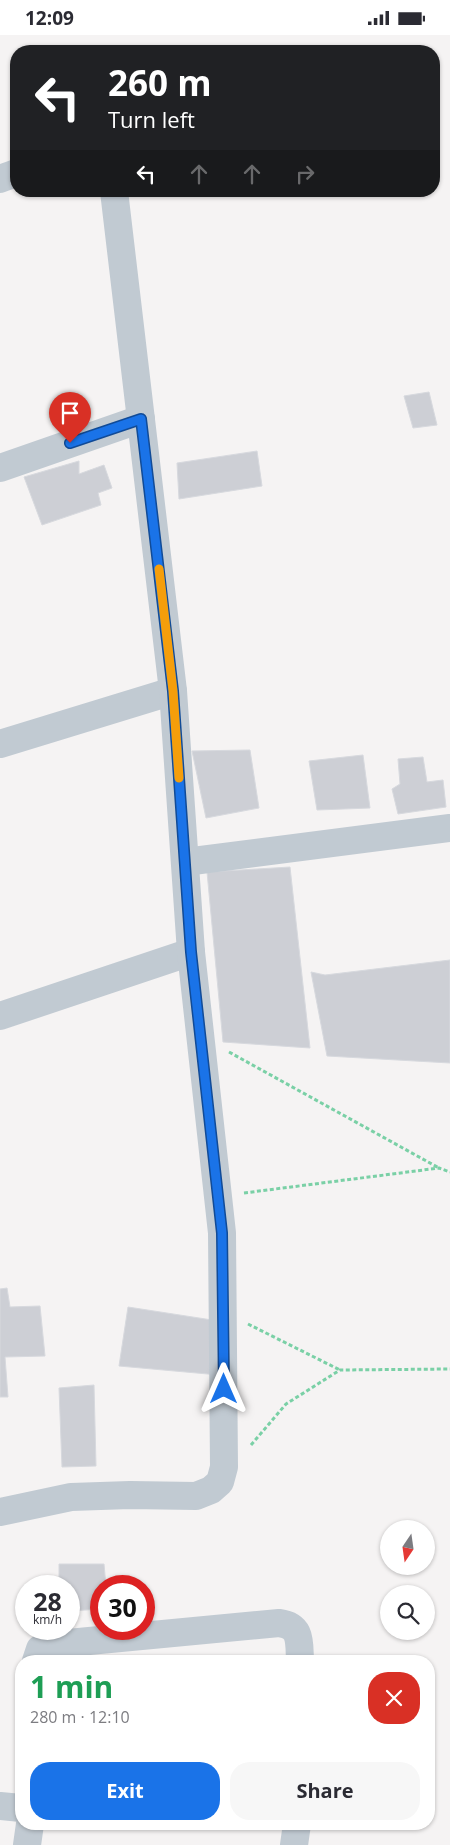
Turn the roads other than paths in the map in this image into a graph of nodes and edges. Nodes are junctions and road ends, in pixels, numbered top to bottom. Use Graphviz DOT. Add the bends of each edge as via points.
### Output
graph roads {
  1 [pos="115,197"];
  2 [pos="141,419"];
  3 [pos="0,468"];
  4 [pos="173,691"];
  5 [pos="0,744"];
  6 [pos="450,828"];
  7 [pos="185,862"];
  8 [pos="191,952"];
  9 [pos="0,1016"];
  10 [pos="0,1512"];
  11 [pos="38,1655"];
  12 [pos="300,1655"];
  13 [pos="0,1806"];
  14 [pos="15,1807"];
  15 [pos="29,1830"];
  16 [pos="296,1830"];
  17 [pos="27,1845"];
  18 [pos="294,1845"];
  1 -- 2 [label="street"];
  2 -- 3 [label="street"];
  2 -- 4 [label="street"];
  4 -- 5 [label="street"];
  4 -- 7 [label="street"];
  6 -- 7 [label="street"];
  7 -- 8 [label="street"];
  8 -- 9 [label="street"];
  8 -- 10 [label="street" via="222,1233 224,1467 220,1482 196,1496 72,1497"];
  11 -- 12 [label="street" via="40,1649 47,1645 279,1623 290,1624 298,1633"];
  13 -- 14 [label="street"];
  15 -- 17 [label="street"];
  16 -- 18 [label="street"];
}
